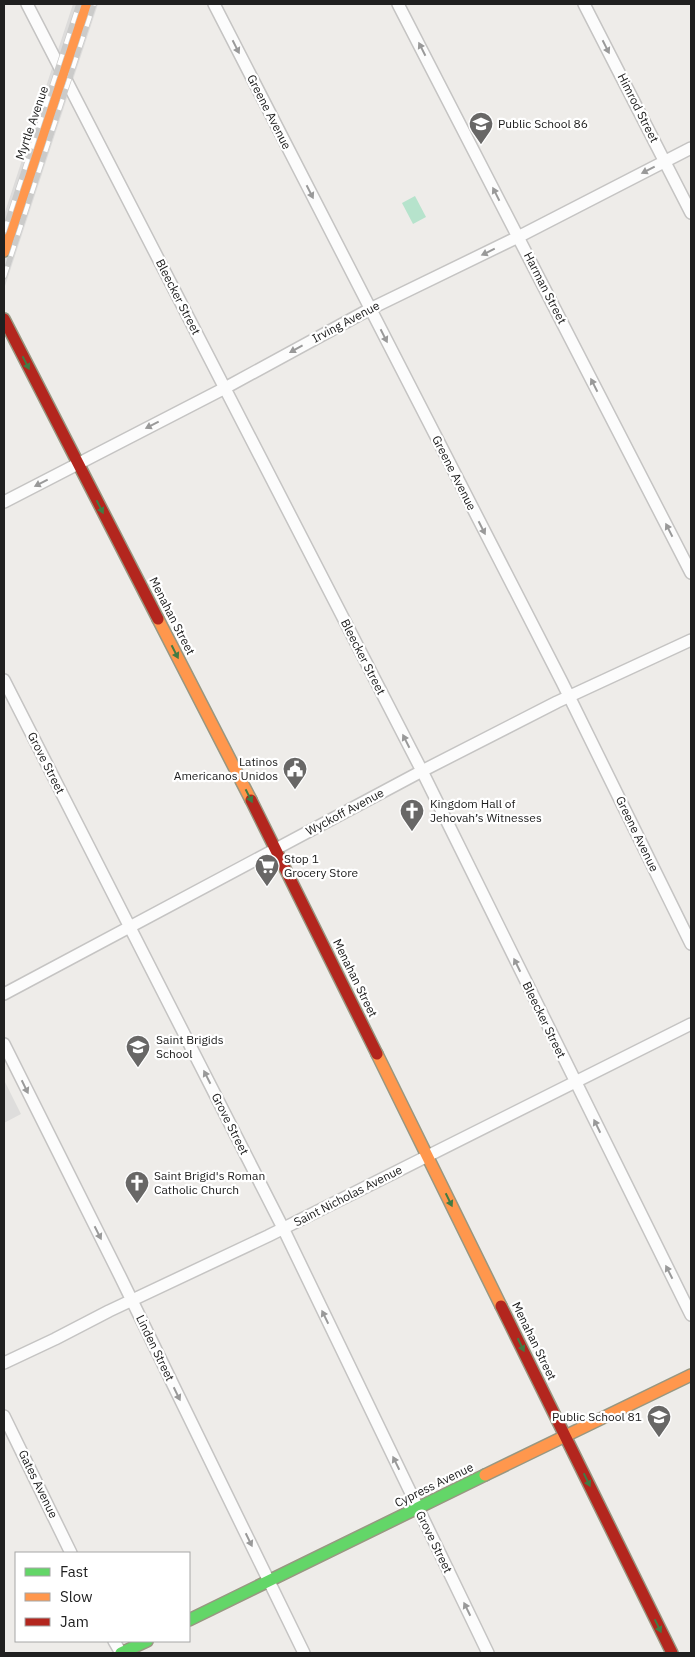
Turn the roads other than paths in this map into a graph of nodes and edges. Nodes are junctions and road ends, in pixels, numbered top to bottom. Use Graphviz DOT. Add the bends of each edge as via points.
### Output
graph roads {
  1 [pos="27,4"];
  2 [pos="86,4"];
  3 [pos="214,4"];
  4 [pos="398,4"];
  5 [pos="584,4"];
  6 [pos="63,73"];
  7 [pos="691,148"];
  8 [pos="665,161"];
  9 [pos="691,213"];
  10 [pos="518,237"];
  11 [pos="4,251"];
  12 [pos="370,309"];
  13 [pos="4,319"];
  14 [pos="225,388"];
  15 [pos="78,464"];
  16 [pos="4,502"];
  17 [pos="691,573"];
  18 [pos="691,640"];
  19 [pos="4,680"];
  20 [pos="569,696"];
  21 [pos="422,771"];
  22 [pos="276,849"];
  23 [pos="130,927"];
  24 [pos="691,944"];
  25 [pos="4,994"];
  26 [pos="691,1024"];
  27 [pos="4,1044"];
  28 [pos="575,1082"];
  29 [pos="427,1156"];
  30 [pos="283,1228"];
  31 [pos="132,1300"];
  32 [pos="691,1315"];
  33 [pos="4,1363"];
  34 [pos="691,1375"];
  35 [pos="4,1416"];
  36 [pos="566,1436"];
  37 [pos="417,1509"];
  38 [pos="71,1552"];
  39 [pos="269,1581"];
  40 [pos="190,1620"];
  41 [pos="115,1642"];
  42 [pos="145,1642"];
  43 [pos="121,1653"];
  44 [pos="304,1653"];
  45 [pos="488,1653"];
  46 [pos="672,1653"];
  1 -- 6 [label="street, Bleecker Street"];
  2 -- 6 [label="street, Myrtle Avenue"];
  3 -- 12 [label="street, Greene Avenue, one-way"];
  10 -- 4 [label="street, Harman Street, one-way"];
  5 -- 8 [label="street, Himrod Street, one-way"];
  6 -- 11 [label="street, Myrtle Avenue"];
  6 -- 14 [label="street, Bleecker Street"];
  7 -- 8 [label="street, Irving Avenue"];
  8 -- 9 [label="street, Himrod Street"];
  8 -- 10 [label="street, Irving Avenue, one-way"];
  10 -- 12 [label="street, Irving Avenue, one-way"];
  17 -- 10 [label="street, Harman Street, one-way"];
  12 -- 14 [label="street, Irving Avenue, one-way"];
  12 -- 20 [label="street, Greene Avenue, one-way"];
  13 -- 15 [label="street, Menahan Street, one-way"];
  14 -- 15 [label="street, Irving Avenue, one-way"];
  21 -- 14 [label="street, Bleecker Street, one-way"];
  15 -- 16 [label="street, Irving Avenue, one-way"];
  15 -- 22 [label="street, Menahan Street, one-way"];
  18 -- 20 [label="street, Wyckoff Avenue"];
  19 -- 23 [label="street, Grove Street"];
  20 -- 21 [label="street, Wyckoff Avenue"];
  20 -- 24 [label="street, Greene Avenue"];
  21 -- 22 [label="street, Wyckoff Avenue"];
  28 -- 21 [label="street, Bleecker Street, one-way"];
  22 -- 23 [label="street, Wyckoff Avenue"];
  22 -- 29 [label="street, Menahan Street"];
  23 -- 25 [label="street, Wyckoff Avenue"];
  30 -- 23 [label="street, Grove Street, one-way"];
  26 -- 28 [label="street, Saint Nicholas Avenue"];
  27 -- 31 [label="street, Linden Street, one-way"];
  28 -- 29 [label="street, Saint Nicholas Avenue"];
  32 -- 28 [label="street, Bleecker Street, one-way"];
  29 -- 30 [label="street, Saint Nicholas Avenue"];
  29 -- 36 [label="street, Menahan Street, one-way"];
  30 -- 31 [label="street, Saint Nicholas Avenue"];
  37 -- 30 [label="street, Grove Street, one-way"];
  31 -- 33 [label="street, Saint Nicholas Avenue"];
  31 -- 39 [label="street, Linden Street, one-way"];
  34 -- 36 [label="street, Cypress Avenue"];
  35 -- 38 [label="street, Gates Avenue"];
  36 -- 37 [label="street, Cypress Avenue"];
  36 -- 46 [label="street, Menahan Street, one-way"];
  37 -- 39 [label="street, Cypress Avenue"];
  45 -- 37 [label="street, Grove Street, one-way"];
  39 -- 40 [label="street, Cypress Avenue"];
  39 -- 44 [label="street, Linden Street"];
  41 -- 43 [label="street"];
  42 -- 43 [label="street"];
}
